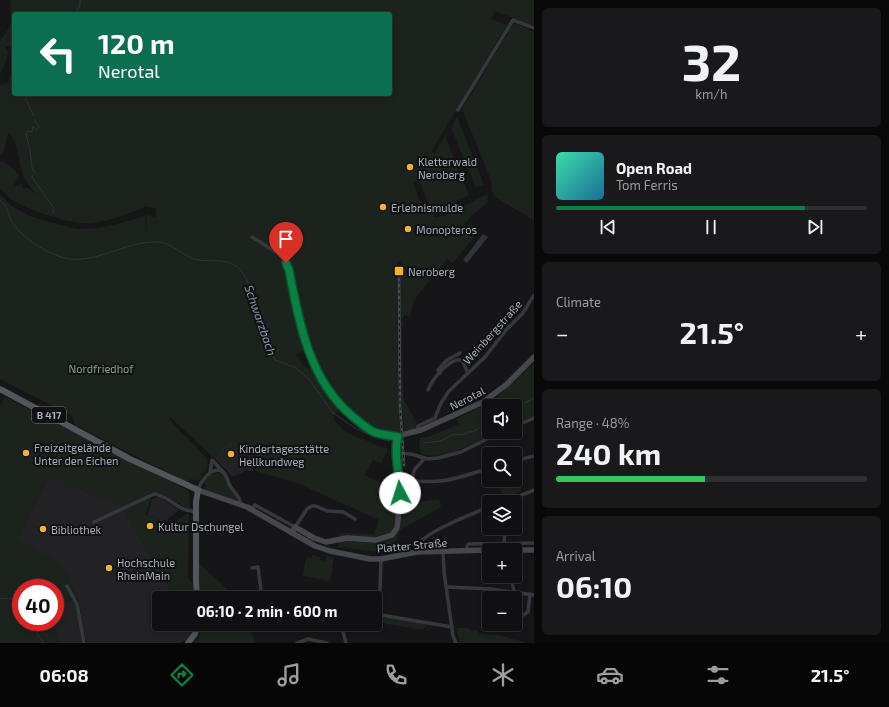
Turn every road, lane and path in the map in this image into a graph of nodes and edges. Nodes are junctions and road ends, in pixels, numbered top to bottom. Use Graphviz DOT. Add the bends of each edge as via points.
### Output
graph roads {
  1 [pos="534,28"];
  2 [pos="458,110"];
  3 [pos="252,237"];
  4 [pos="534,295"];
  5 [pos="460,353"];
  6 [pos="534,357"];
  7 [pos="440,373"];
  8 [pos="468,373"];
  9 [pos="0,389"];
  10 [pos="428,390"];
  11 [pos="534,418"];
  12 [pos="522,423"];
  13 [pos="417,432"];
  14 [pos="398,437"];
  15 [pos="487,439"];
  16 [pos="397,453"];
  17 [pos="534,456"];
  18 [pos="425,458"];
  19 [pos="522,459"];
  20 [pos="482,470"];
  21 [pos="210,472"];
  22 [pos="224,473"];
  23 [pos="398,478"];
  24 [pos="411,480"];
  25 [pos="198,490"];
  26 [pos="534,490"];
  27 [pos="208,493"];
  28 [pos="522,495"];
  29 [pos="196,502"];
  30 [pos="241,504"];
  31 [pos="482,510"];
  32 [pos="196,511"];
  33 [pos="355,519"];
  34 [pos="94,522"];
  35 [pos="294,530"];
  36 [pos="505,535"];
  37 [pos="504,543"];
  38 [pos="522,543"];
  39 [pos="534,543"];
  40 [pos="482,544"];
  41 [pos="482,550"];
  42 [pos="522,550"];
  43 [pos="534,550"];
  44 [pos="466,551"];
  45 [pos="418,552"];
  46 [pos="443,552"];
  47 [pos="382,559"];
  48 [pos="258,567"];
  49 [pos="263,567"];
  50 [pos="252,568"];
  51 [pos="67,586"];
  52 [pos="446,587"];
  53 [pos="197,591"];
  54 [pos="261,591"];
  55 [pos="379,591"];
  56 [pos="500,591"];
  57 [pos="522,593"];
  58 [pos="532,594"];
  59 [pos="382,615"];
  60 [pos="522,615"];
  61 [pos="452,627"];
  62 [pos="196,631"];
  63 [pos="343,631"];
  64 [pos="84,643"];
  65 [pos="188,643"];
  66 [pos="296,643"];
  67 [pos="327,643"];
  68 [pos="346,643"];
  69 [pos="456,643"];
  1 -- 2 [label="street" via="513,20"];
  3 -- 14 [label="street, Nerotal" via="279,254 288,266 301,330 327,388 345,409 368,428 380,434"];
  4 -- 8 [label="street, Weinbergstraße" via="521,315"];
  5 -- 7 [label="street" via="445,362 438,370"];
  6 -- 13 [label="street, Nerotal" via="488,399"];
  7 -- 8 [label="street" via="450,362 460,359"];
  7 -- 10 [label="street"];
  8 -- 13 [label="street, Weinbergstraße" via="449,391 436,416 418,426"];
  9 -- 25 [label="main road, B 417" via="130,459"];
  11 -- 12 [label="street"];
  13 -- 14 [label="street, Nerotal"];
  14 -- 16 [label="street"];
  15 -- 18 [label="street" via="456,454"];
  16 -- 18 [label="street"];
  16 -- 23 [label="street"];
  17 -- 19 [label="street"];
  18 -- 24 [label="street" via="415,468"];
  20 -- 24 [label="street" via="442,482"];
  21 -- 22 [label="street"];
  21 -- 22 [label="street" via="212,460"];
  21 -- 25 [label="street"];
  22 -- 30 [label="street"];
  23 -- 24 [label="street"];
  23 -- 35 [label="street" via="397,528 392,535 372,541 347,538 326,542"];
  25 -- 27 [label="street, Platter Straße"];
  25 -- 29 [label="main road"];
  26 -- 28 [label="street"];
  27 -- 29 [label="street"];
  27 -- 30 [label="street, Platter Straße"];
  29 -- 32 [label="main road"];
  30 -- 35 [label="street, Platter Straße"];
  31 -- 45 [label="street" via="461,518 426,538 420,543"];
  32 -- 34 [label="street" via="187,511 154,494"];
  32 -- 53 [label="main road"];
  33 -- 35 [label="street" via="345,512 327,511 312,506 307,509"];
  35 -- 47 [label="street, Platter Straße" via="324,550"];
  36 -- 37 [label="street"];
  38 -- 39 [label="street, Platter Straße"];
  40 -- 44 [label="street, Platter Straße" via="469,544"];
  41 -- 44 [label="street, Platter Straße"];
  42 -- 43 [label="street"];
  44 -- 46 [label="street, Platter Straße"];
  45 -- 46 [label="street, Platter Straße"];
  45 -- 47 [label="street, Platter Straße"];
  46 -- 52 [label="street"];
  47 -- 55 [label="street"];
  48 -- 49 [label="street"];
  48 -- 50 [label="street"];
  48 -- 54 [label="street"];
  51 -- 64 [label="street" via="77,604"];
  52 -- 56 [label="street"];
  52 -- 61 [label="street"];
  57 -- 58 [label="street"];
  58 -- 60 [label="street" via="528,612"];
  59 -- 61 [label="street"];
  61 -- 69 [label="street"];
  62 -- 65 [label="main road"];
  63 -- 68 [label="street"];
  66 -- 67 [label="street" via="311,639"];
}
